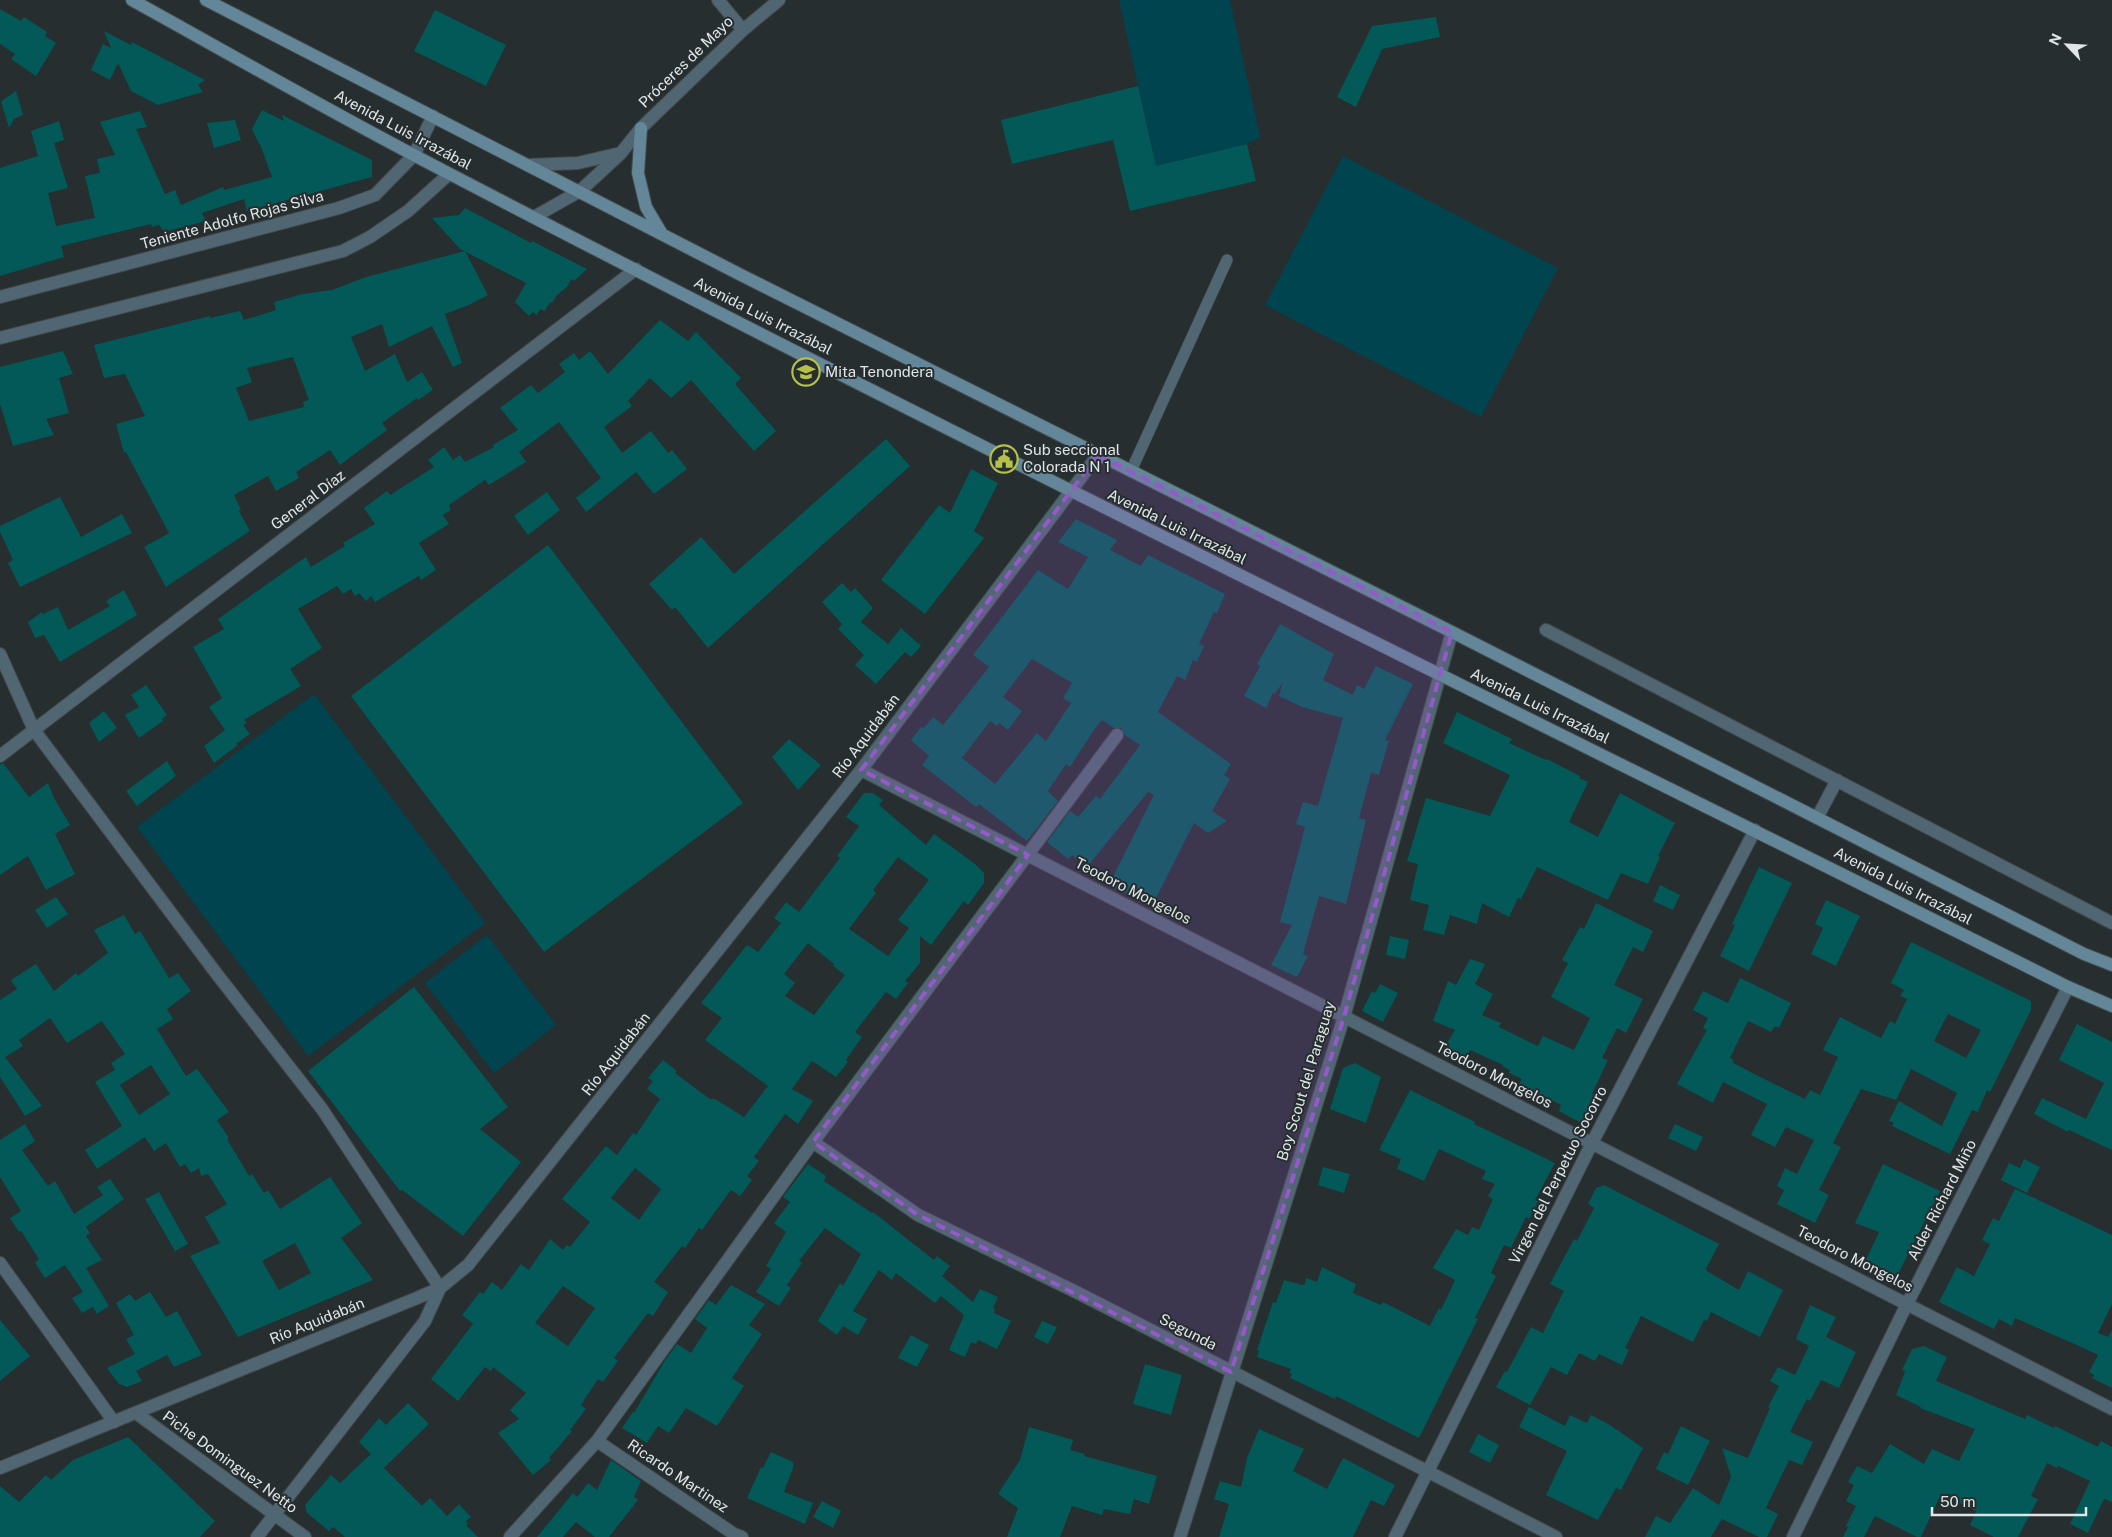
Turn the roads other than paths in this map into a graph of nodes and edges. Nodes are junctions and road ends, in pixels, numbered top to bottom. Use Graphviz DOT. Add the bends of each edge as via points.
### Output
graph roads {
  1 [pos="132,0"];
  2 [pos="207,0"];
  3 [pos="718,0"];
  4 [pos="779,0"];
  5 [pos="743,30"];
  6 [pos="433,116"];
  7 [pos="641,128"];
  8 [pos="621,153"];
  9 [pos="414,155"];
  10 [pos="528,165"];
  11 [pos="449,174"];
  12 [pos="580,191"];
  13 [pos="534,217"];
  14 [pos="662,234"];
  15 [pos="1227,260"];
  16 [pos="636,269"];
  17 [pos="0,297"];
  18 [pos="0,338"];
  19 [pos="1098,454"];
  20 [pos="1131,471"];
  21 [pos="1070,492"];
  22 [pos="1546,630"];
  23 [pos="1452,632"];
  24 [pos="0,654"];
  25 [pos="1439,674"];
  26 [pos="34,730"];
  27 [pos="1117,735"];
  28 [pos="0,756"];
  29 [pos="861,770"];
  30 [pos="1837,780"];
  31 [pos="1817,818"];
  32 [pos="1754,830"];
  33 [pos="1028,856"];
  34 [pos="2112,923"];
  35 [pos="2112,965"];
  36 [pos="2068,987"];
  37 [pos="2112,1006"];
  38 [pos="1344,1017"];
  39 [pos="814,1142"];
  40 [pos="1592,1143"];
  41 [pos="0,1263"];
  42 [pos="440,1288"];
  43 [pos="1907,1304"];
  44 [pos="1232,1372"];
  45 [pos="2112,1409"];
  46 [pos="136,1413"];
  47 [pos="114,1422"];
  48 [pos="597,1441"];
  49 [pos="0,1468"];
  50 [pos="1428,1472"];
  51 [pos="275,1515"];
  52 [pos="257,1537"];
  53 [pos="305,1537"];
  54 [pos="510,1537"];
  55 [pos="742,1537"];
  56 [pos="1180,1537"];
  57 [pos="1395,1537"];
  58 [pos="1556,1537"];
  59 [pos="1793,1537"];
  1 -- 9 [label="main road, Avenida Luis Irrazábal"];
  2 -- 6 [label="main road, Avenida Luis Irrazábal"];
  3 -- 5 [label="street"];
  4 -- 5 [label="street, Próceres de Mayo"];
  5 -- 7 [label="street, Próceres de Mayo"];
  6 -- 9 [label="street, Teniente Adolfo Rojas Silva"];
  6 -- 10 [label="main road, Avenida Luis Irrazábal"];
  7 -- 8 [label="street, Próceres de Mayo"];
  7 -- 14 [label="main road" via="638,173 646,207"];
  8 -- 10 [label="street" via="578,163"];
  8 -- 12 [label="street, Próceres de Mayo"];
  9 -- 11 [label="main road, Avenida Luis Irrazábal"];
  9 -- 17 [label="street, Teniente Adolfo Rojas Silva" via="375,196"];
  10 -- 12 [label="main road, Avenida Luis Irrazábal"];
  11 -- 13 [label="main road, Avenida Luis Irrazábal"];
  11 -- 18 [label="street" via="408,211 370,237 342,251"];
  12 -- 13 [label="street, Próceres de Mayo"];
  12 -- 14 [label="main road, Avenida Luis Irrazábal"];
  13 -- 16 [label="main road, Avenida Luis Irrazábal"];
  14 -- 19 [label="main road, Avenida Luis Irrazábal"];
  15 -- 20 [label="lane"];
  16 -- 21 [label="main road, Avenida Luis Irrazábal"];
  16 -- 26 [label="street, General Díaz"];
  19 -- 20 [label="main road, Avenida Luis Irrazábal"];
  19 -- 21 [label="street, Río Aquidabán"];
  20 -- 23 [label="main road, Avenida Luis Irrazábal"];
  21 -- 25 [label="main road, Avenida Luis Irrazábal"];
  21 -- 29 [label="street, Río Aquidabán"];
  22 -- 30 [label="street"];
  23 -- 25 [label="street, Boy Scout del Paraguay"];
  23 -- 31 [label="main road, Avenida Luis Irrazábal"];
  24 -- 26 [label="street"];
  25 -- 32 [label="main road, Avenida Luis Irrazábal"];
  25 -- 38 [label="street, Boy Scout del Paraguay"];
  26 -- 28 [label="street, General Díaz"];
  26 -- 42 [label="street" via="322,1108"];
  27 -- 33 [label="street"];
  29 -- 33 [label="street, Teodoro Mongelos"];
  29 -- 42 [label="street, Río Aquidabán" via="468,1265"];
  30 -- 31 [label="street"];
  30 -- 34 [label="street"];
  31 -- 35 [label="main road, Avenida Luis Irrazábal" via="2084,954"];
  32 -- 36 [label="main road, Avenida Luis Irrazábal"];
  32 -- 40 [label="street, Virgen del Perpetuo Socorro"];
  33 -- 38 [label="street, Teodoro Mongelos"];
  33 -- 39 [label="street"];
  36 -- 37 [label="main road, Avenida Luis Irrazábal"];
  36 -- 43 [label="street, Alder Richard Miño"];
  38 -- 40 [label="street, Teodoro Mongelos"];
  38 -- 44 [label="street, Boy Scout del Paraguay"];
  39 -- 44 [label="street, Segunda" via="918,1215"];
  39 -- 48 [label="street"];
  40 -- 43 [label="street, Teodoro Mongelos"];
  40 -- 50 [label="street, Virgen del Perpetuo Socorro"];
  41 -- 47 [label="street"];
  42 -- 46 [label="street, Río Aquidabán"];
  42 -- 51 [label="street" via="425,1321"];
  43 -- 45 [label="street, Teodoro Mongelos"];
  43 -- 59 [label="street, Alder Richard Miño"];
  44 -- 50 [label="street, Segunda"];
  44 -- 56 [label="street, Boy Scout del Paraguay"];
  46 -- 47 [label="street, Río Aquidabán"];
  46 -- 51 [label="street, Piche Dominguez Netto"];
  47 -- 49 [label="street, Río Aquidabán"];
  48 -- 54 [label="street"];
  48 -- 55 [label="street, Ricardo Martinez"];
  50 -- 57 [label="street, Virgen del Perpetuo Socorro"];
  50 -- 58 [label="street, Segunda"];
  51 -- 52 [label="street"];
  51 -- 53 [label="street, Piche Dominguez Netto"];
}
